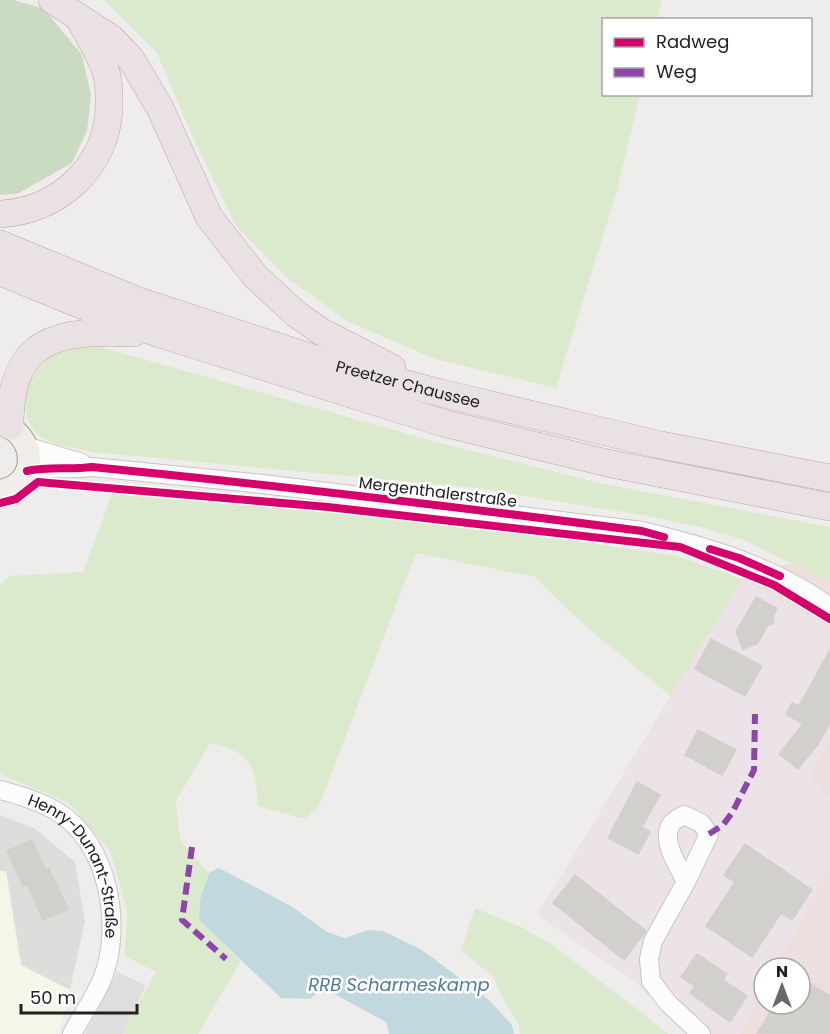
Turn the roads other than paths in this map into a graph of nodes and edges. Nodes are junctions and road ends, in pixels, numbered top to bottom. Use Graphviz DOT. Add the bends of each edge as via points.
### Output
graph roads {
  1 [pos="52,0"];
  2 [pos="78,17"];
  3 [pos="0,214"];
  4 [pos="0,244"];
  5 [pos="0,272"];
  6 [pos="160,334"];
  7 [pos="441,393"];
  8 [pos="5,424"];
  9 [pos="28,447"];
  10 [pos="92,467"];
  11 [pos="27,471"];
  12 [pos="830,478"];
  13 [pos="0,491"];
  14 [pos="830,507"];
  15 [pos="830,607"];
  16 [pos="0,790"];
  17 [pos="686,882"];
  18 [pos="72,1034"];
  19 [pos="701,1034"];
  1 -- 2 [label="highway"];
  2 -- 3 [label="highway" via="107,73 110,92 105,135 96,156 74,186 55,200"];
  2 -- 7 [label="highway" via="111,38 131,59 160,108 209,217 255,276 322,332"];
  4 -- 7 [label="highway, Preetzer Chaussee" via="210,326"];
  5 -- 6 [label="highway, Preetzer Chaussee"];
  6 -- 8 [label="highway" via="81,332 50,341 27,361 16,379"];
  6 -- 14 [label="highway, Preetzer Chaussee" via="442,423 607,463"];
  7 -- 12 [label="highway, Preetzer Chaussee"];
  8 -- 9 [label="main road" via="20,433"];
  9 -- 10 [label="street, Mergenthalerstraße"];
  9 -- 11 [label="main road"];
  10 -- 11 [label="street, Mergenthalerstraße"];
  10 -- 15 [label="street, Mergenthalerstraße" via="275,485 642,531 739,558 779,576"];
  11 -- 13 [label="main road" via="14,486"];
  16 -- 18 [label="street, Henry-Dunant-Straße" via="57,811 78,830 96,856 107,884 111,948 102,978"];
  17 -- 19 [label="street" via="652,941 651,981"];
}
